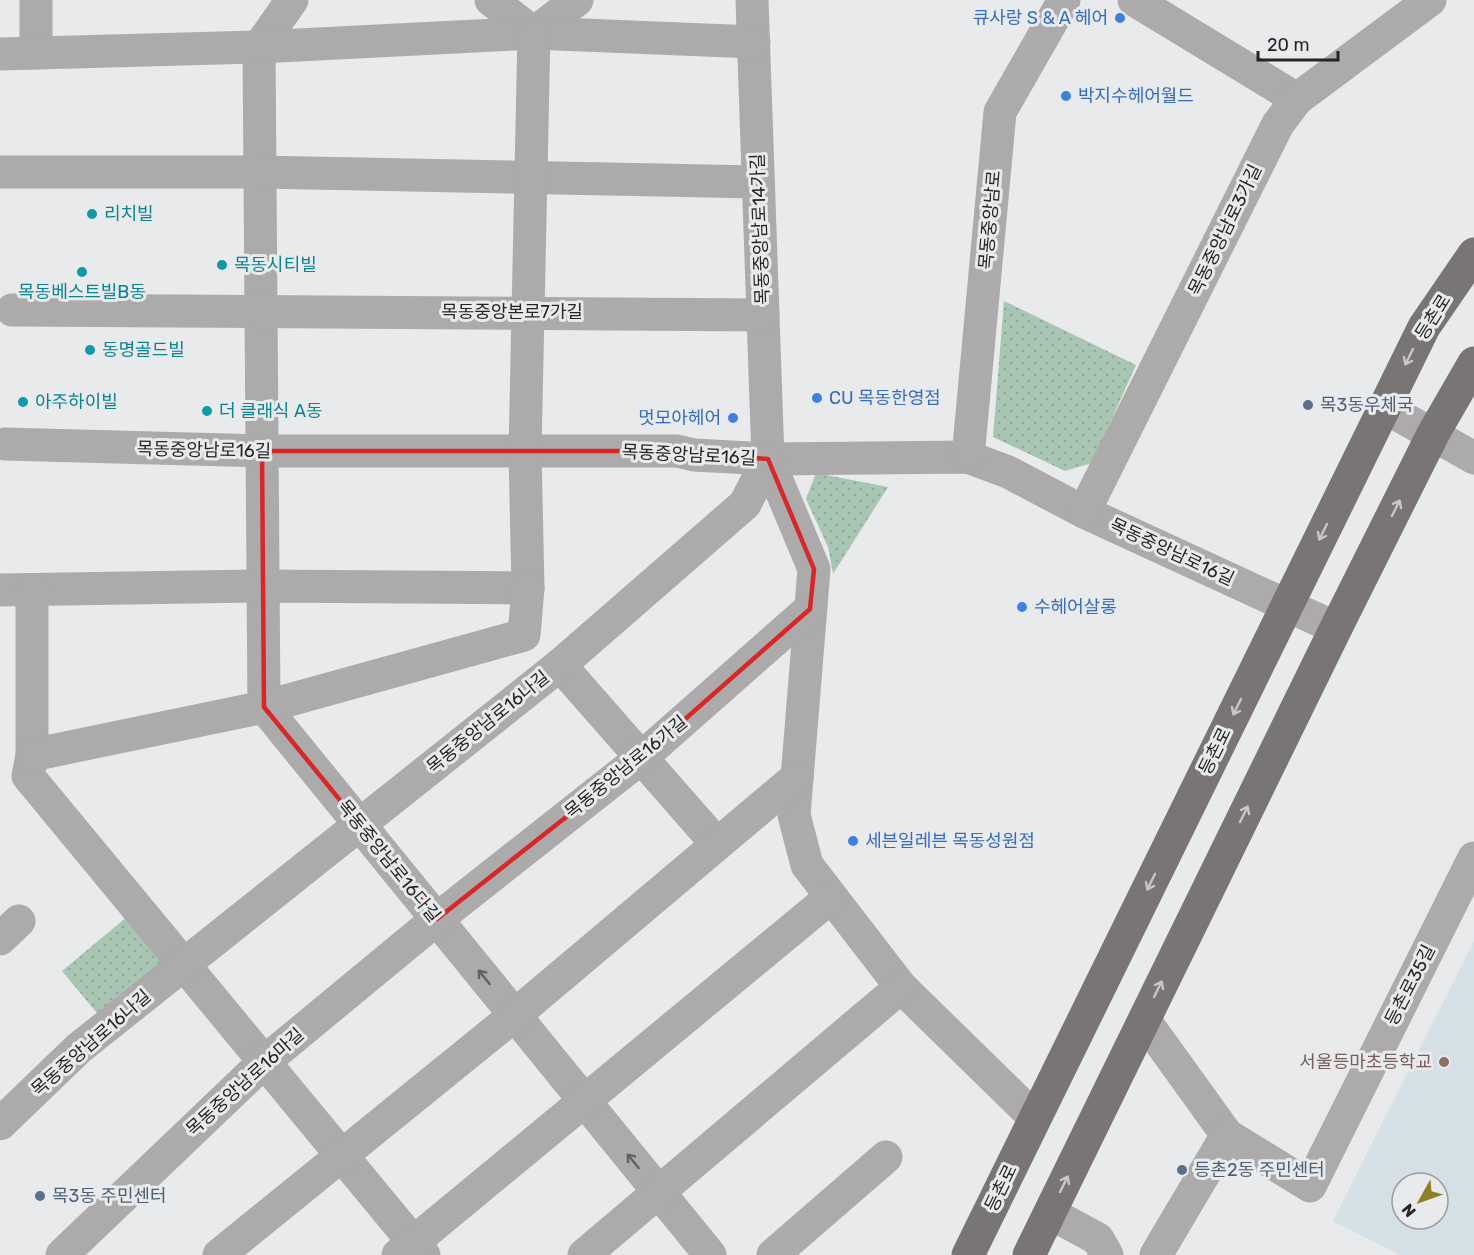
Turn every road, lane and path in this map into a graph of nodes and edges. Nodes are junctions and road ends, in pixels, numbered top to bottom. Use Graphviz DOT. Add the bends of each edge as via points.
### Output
graph roads {
  1 [pos="36,0"];
  2 [pos="491,0"];
  3 [pos="577,0"];
  4 [pos="752,0"];
  5 [pos="1064,0"];
  6 [pos="1134,0"];
  7 [pos="1430,0"];
  8 [pos="281,4"];
  9 [pos="534,33"];
  10 [pos="754,42"];
  11 [pos="259,47"];
  12 [pos="36,53"];
  13 [pos="0,54"];
  14 [pos="1297,99"];
  15 [pos="0,171"];
  16 [pos="260,172"];
  17 [pos="531,177"];
  18 [pos="759,182"];
  19 [pos="1474,254"];
  20 [pos="12,310"];
  21 [pos="261,310"];
  22 [pos="528,312"];
  23 [pos="763,315"];
  24 [pos="1474,363"];
  25 [pos="1384,407"];
  26 [pos="1433,434"];
  27 [pos="5,444"];
  28 [pos="262,451"];
  29 [pos="525,452"];
  30 [pos="968,457"];
  31 [pos="1474,458"];
  32 [pos="768,459"];
  33 [pos="1084,512"];
  34 [pos="263,586"];
  35 [pos="528,588"];
  36 [pos="0,590"];
  37 [pos="32,590"];
  38 [pos="1286,605"];
  39 [pos="810,609"];
  40 [pos="1336,628"];
  41 [pos="560,665"];
  42 [pos="264,707"];
  43 [pos="32,755"];
  44 [pos="641,758"];
  45 [pos="797,777"];
  46 [pos="360,824"];
  47 [pos="717,844"];
  48 [pos="1474,858"];
  49 [pos="831,897"];
  50 [pos="436,919"];
  51 [pos="183,964"];
  52 [pos="901,987"];
  53 [pos="515,1015"];
  54 [pos="1145,1021"];
  55 [pos="264,1062"];
  56 [pos="585,1101"];
  57 [pos="1035,1118"];
  58 [pos="0,1124"];
  59 [pos="1227,1135"];
  60 [pos="342,1156"];
  61 [pos="886,1157"];
  62 [pos="658,1191"];
  63 [pos="1050,1213"];
  64 [pos="411,1251"];
  65 [pos="62,1255"];
  66 [pos="219,1255"];
  67 [pos="584,1255"];
  68 [pos="710,1255"];
  69 [pos="773,1255"];
  70 [pos="968,1255"];
  71 [pos="1029,1255"];
  72 [pos="1107,1255"];
  73 [pos="1156,1255"];
  1 -- 12 [label="street"];
  2 -- 9 [label="street"];
  3 -- 9 [label="street"];
  4 -- 10 [label="street, 목동중앙남로14가길"];
  5 -- 30 [label="street, 목동중앙남로" via="1000,112"];
  6 -- 14 [label="street"];
  7 -- 14 [label="street, 목동중앙남로3가길"];
  8 -- 11 [label="street"];
  9 -- 10 [label="street"];
  9 -- 11 [label="street"];
  9 -- 17 [label="street"];
  10 -- 18 [label="street, 목동중앙남로14가길"];
  11 -- 12 [label="street"];
  11 -- 16 [label="street"];
  12 -- 13 [label="street"];
  14 -- 33 [label="street, 목동중앙남로3가길" via="1278,124"];
  15 -- 16 [label="street"];
  16 -- 17 [label="street"];
  16 -- 21 [label="street"];
  17 -- 18 [label="street"];
  17 -- 22 [label="street"];
  18 -- 23 [label="street, 목동중앙남로14가길"];
  19 -- 25 [label="main road, 등촌로, one-way" via="1424,327"];
  20 -- 21 [label="street, 목동중앙본로7가길"];
  21 -- 22 [label="street, 목동중앙본로7가길"];
  21 -- 28 [label="street"];
  22 -- 23 [label="street, 목동중앙본로7가길"];
  22 -- 29 [label="street"];
  23 -- 32 [label="street, 목동중앙남로14가길"];
  24 -- 26 [label="main road"];
  25 -- 26 [label="street"];
  25 -- 38 [label="main road, 등촌로, one-way"];
  26 -- 31 [label="street"];
  40 -- 26 [label="main road, one-way"];
  27 -- 28 [label="street, 목동중앙남로16길"];
  28 -- 29 [label="street, 목동중앙남로16길"];
  28 -- 34 [label="street"];
  29 -- 32 [label="street, 목동중앙남로16길" via="677,451"];
  29 -- 35 [label="street"];
  30 -- 32 [label="street, 목동중앙남로16길"];
  30 -- 33 [label="street, 목동중앙남로16길" via="1008,472"];
  32 -- 39 [label="street" via="814,569"];
  32 -- 41 [label="street, 목동중앙남로16나길" via="745,504"];
  33 -- 38 [label="street, 목동중앙남로16길"];
  34 -- 35 [label="street"];
  34 -- 37 [label="street"];
  34 -- 42 [label="street"];
  35 -- 42 [label="street" via="524,635"];
  36 -- 37 [label="street"];
  37 -- 43 [label="street"];
  38 -- 40 [label="street, 목동중앙남로16길"];
  38 -- 57 [label="main road, 등촌로, one-way"];
  39 -- 44 [label="street, 목동중앙남로16가길"];
  39 -- 45 [label="street"];
  54 -- 40 [label="main road, one-way"];
  41 -- 44 [label="street"];
  41 -- 46 [label="street, 목동중앙남로16나길"];
  42 -- 43 [label="street"];
  42 -- 46 [label="street, 목동중앙남로16다길"];
  43 -- 51 [label="street" via="28,776"];
  44 -- 47 [label="street"];
  44 -- 50 [label="street, 목동중앙남로16가길"];
  45 -- 47 [label="street"];
  45 -- 49 [label="street" via="794,815 807,866"];
  46 -- 50 [label="street, 목동중앙남로16다길"];
  46 -- 51 [label="street, 목동중앙남로16나길"];
  47 -- 53 [label="street"];
  48 -- 59 [label="street, 등촌로35길" via="1310,1186"];
  49 -- 52 [label="street"];
  49 -- 56 [label="street"];
  53 -- 50 [label="street, 목동중앙남로16다길, one-way"];
  50 -- 55 [label="street, 목동중앙남로16마길"];
  51 -- 55 [label="street"];
  51 -- 58 [label="street, 목동중앙남로16나길" via="79,1048"];
  52 -- 57 [label="street"];
  52 -- 62 [label="street"];
  53 -- 56 [label="street, 목동중앙남로16다길"];
  53 -- 60 [label="street"];
  54 -- 59 [label="street, 등촌로35길"];
  63 -- 54 [label="main road, one-way"];
  55 -- 60 [label="street"];
  55 -- 65 [label="street, 목동중앙남로16마길"];
  62 -- 56 [label="street, 목동중앙남로16다길, one-way"];
  56 -- 64 [label="street"];
  57 -- 70 [label="main road, 등촌로"];
  59 -- 73 [label="street"];
  60 -- 64 [label="street"];
  60 -- 66 [label="street"];
  61 -- 69 [label="street"];
  62 -- 67 [label="street"];
  62 -- 68 [label="street, 목동중앙남로16다길"];
  63 -- 71 [label="main road"];
  63 -- 72 [label="street" via="1098,1239"];
}
